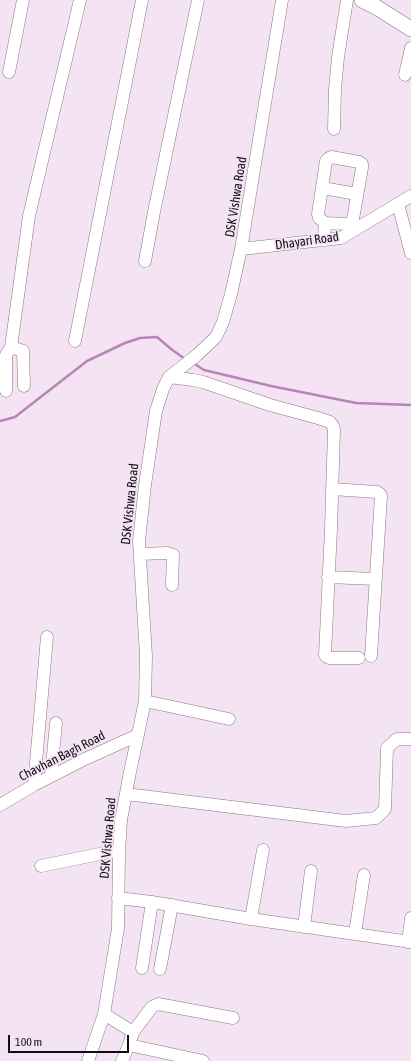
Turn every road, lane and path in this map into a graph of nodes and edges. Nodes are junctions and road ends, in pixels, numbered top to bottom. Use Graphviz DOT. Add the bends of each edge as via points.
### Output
graph roads {
  1 [pos="23,0"];
  2 [pos="80,0"];
  3 [pos="142,0"];
  4 [pos="198,0"];
  5 [pos="282,0"];
  6 [pos="347,0"];
  7 [pos="362,0"];
  8 [pos="378,4"];
  9 [pos="410,26"];
  10 [pos="411,48"];
  11 [pos="9,72"];
  12 [pos="405,75"];
  13 [pos="334,129"];
  14 [pos="322,188"];
  15 [pos="357,194"];
  16 [pos="411,196"];
  17 [pos="398,204"];
  18 [pos="325,223"];
  19 [pos="324,240"];
  20 [pos="241,249"];
  21 [pos="411,253"];
  22 [pos="145,261"];
  23 [pos="75,341"];
  24 [pos="11,347"];
  25 [pos="172,374"];
  26 [pos="24,386"];
  27 [pos="6,391"];
  28 [pos="332,488"];
  29 [pos="140,554"];
  30 [pos="328,577"];
  31 [pos="376,579"];
  32 [pos="172,585"];
  33 [pos="47,636"];
  34 [pos="371,656"];
  35 [pos="358,658"];
  36 [pos="145,701"];
  37 [pos="229,720"];
  38 [pos="56,723"];
  39 [pos="138,735"];
  40 [pos="411,739"];
  41 [pos="51,776"];
  42 [pos="34,785"];
  43 [pos="126,794"];
  44 [pos="0,805"];
  45 [pos="119,850"];
  46 [pos="263,850"];
  47 [pos="41,866"];
  48 [pos="311,871"];
  49 [pos="364,875"];
  50 [pos="118,898"];
  51 [pos="152,902"];
  52 [pos="172,906"];
  53 [pos="411,918"];
  54 [pos="251,919"];
  55 [pos="304,927"];
  56 [pos="355,934"];
  57 [pos="410,942"];
  58 [pos="142,968"];
  59 [pos="160,969"];
  60 [pos="104,1014"];
  61 [pos="233,1018"];
  62 [pos="133,1032"];
  63 [pos="129,1045"];
  64 [pos="159,1056"];
  65 [pos="88,1061"];
  66 [pos="122,1061"];
  67 [pos="203,1061"];
  1 -- 11 [label="street"];
  2 -- 24 [label="street" via="29,216"];
  3 -- 23 [label="street"];
  4 -- 22 [label="street"];
  5 -- 20 [label="street, DSK Vishwa Road"];
  6 -- 13 [label="street" via="338,57"];
  7 -- 8 [label="main road"];
  8 -- 9 [label="main road"];
  10 -- 12 [label="street"];
  14 -- 15 [label="street"];
  14 -- 15 [label="street" via="326,161 331,157 362,164"];
  14 -- 18 [label="street" via="318,214"];
  15 -- 18 [label="street" via="351,222"];
  16 -- 17 [label="street, Dhayari Road"];
  17 -- 19 [label="street, Dhayari Road" via="341,238"];
  17 -- 21 [label="street"];
  18 -- 19 [label="street"];
  19 -- 20 [label="street, Dhayari Road"];
  20 -- 25 [label="street, DSK Vishwa Road" via="223,322 216,336"];
  24 -- 26 [label="street" via="23,351"];
  24 -- 27 [label="street" via="6,356"];
  25 -- 28 [label="street" via="330,422 334,430"];
  25 -- 29 [label="street, DSK Vishwa Road" via="163,389 155,419 141,516"];
  28 -- 30 [label="street"];
  28 -- 31 [label="street" via="380,494"];
  29 -- 32 [label="street" via="173,555"];
  29 -- 36 [label="street, DSK Vishwa Road" via="146,656"];
  30 -- 31 [label="street"];
  30 -- 35 [label="street" via="325,655 329,658"];
  31 -- 34 [label="street"];
  33 -- 42 [label="street"];
  36 -- 37 [label="street"];
  36 -- 39 [label="street, DSK Vishwa Road"];
  38 -- 41 [label="street"];
  39 -- 41 [label="street, Chavhan Bagh Road"];
  39 -- 43 [label="street, DSK Vishwa Road"];
  40 -- 43 [label="street" via="397,739 387,748 385,809 376,818 346,821"];
  41 -- 42 [label="street, Chavhan Bagh Road"];
  42 -- 44 [label="street, Chavhan Bagh Road"];
  43 -- 45 [label="street, DSK Vishwa Road"];
  45 -- 47 [label="street"];
  45 -- 50 [label="street, DSK Vishwa Road"];
  46 -- 54 [label="street"];
  48 -- 55 [label="street"];
  49 -- 56 [label="street"];
  50 -- 51 [label="street"];
  50 -- 60 [label="street, DSK Vishwa Road" via="118,928"];
  51 -- 52 [label="street"];
  51 -- 58 [label="street"];
  52 -- 54 [label="street"];
  52 -- 59 [label="street"];
  53 -- 57 [label="street"];
  54 -- 55 [label="street"];
  55 -- 56 [label="street"];
  56 -- 57 [label="street"];
  60 -- 62 [label="street"];
  60 -- 65 [label="street, DSK Vishwa Road"];
  61 -- 62 [label="street" via="158,1004 152,1007"];
  62 -- 63 [label="street"];
  63 -- 64 [label="street"];
  63 -- 66 [label="street"];
  64 -- 67 [label="street"];
}
